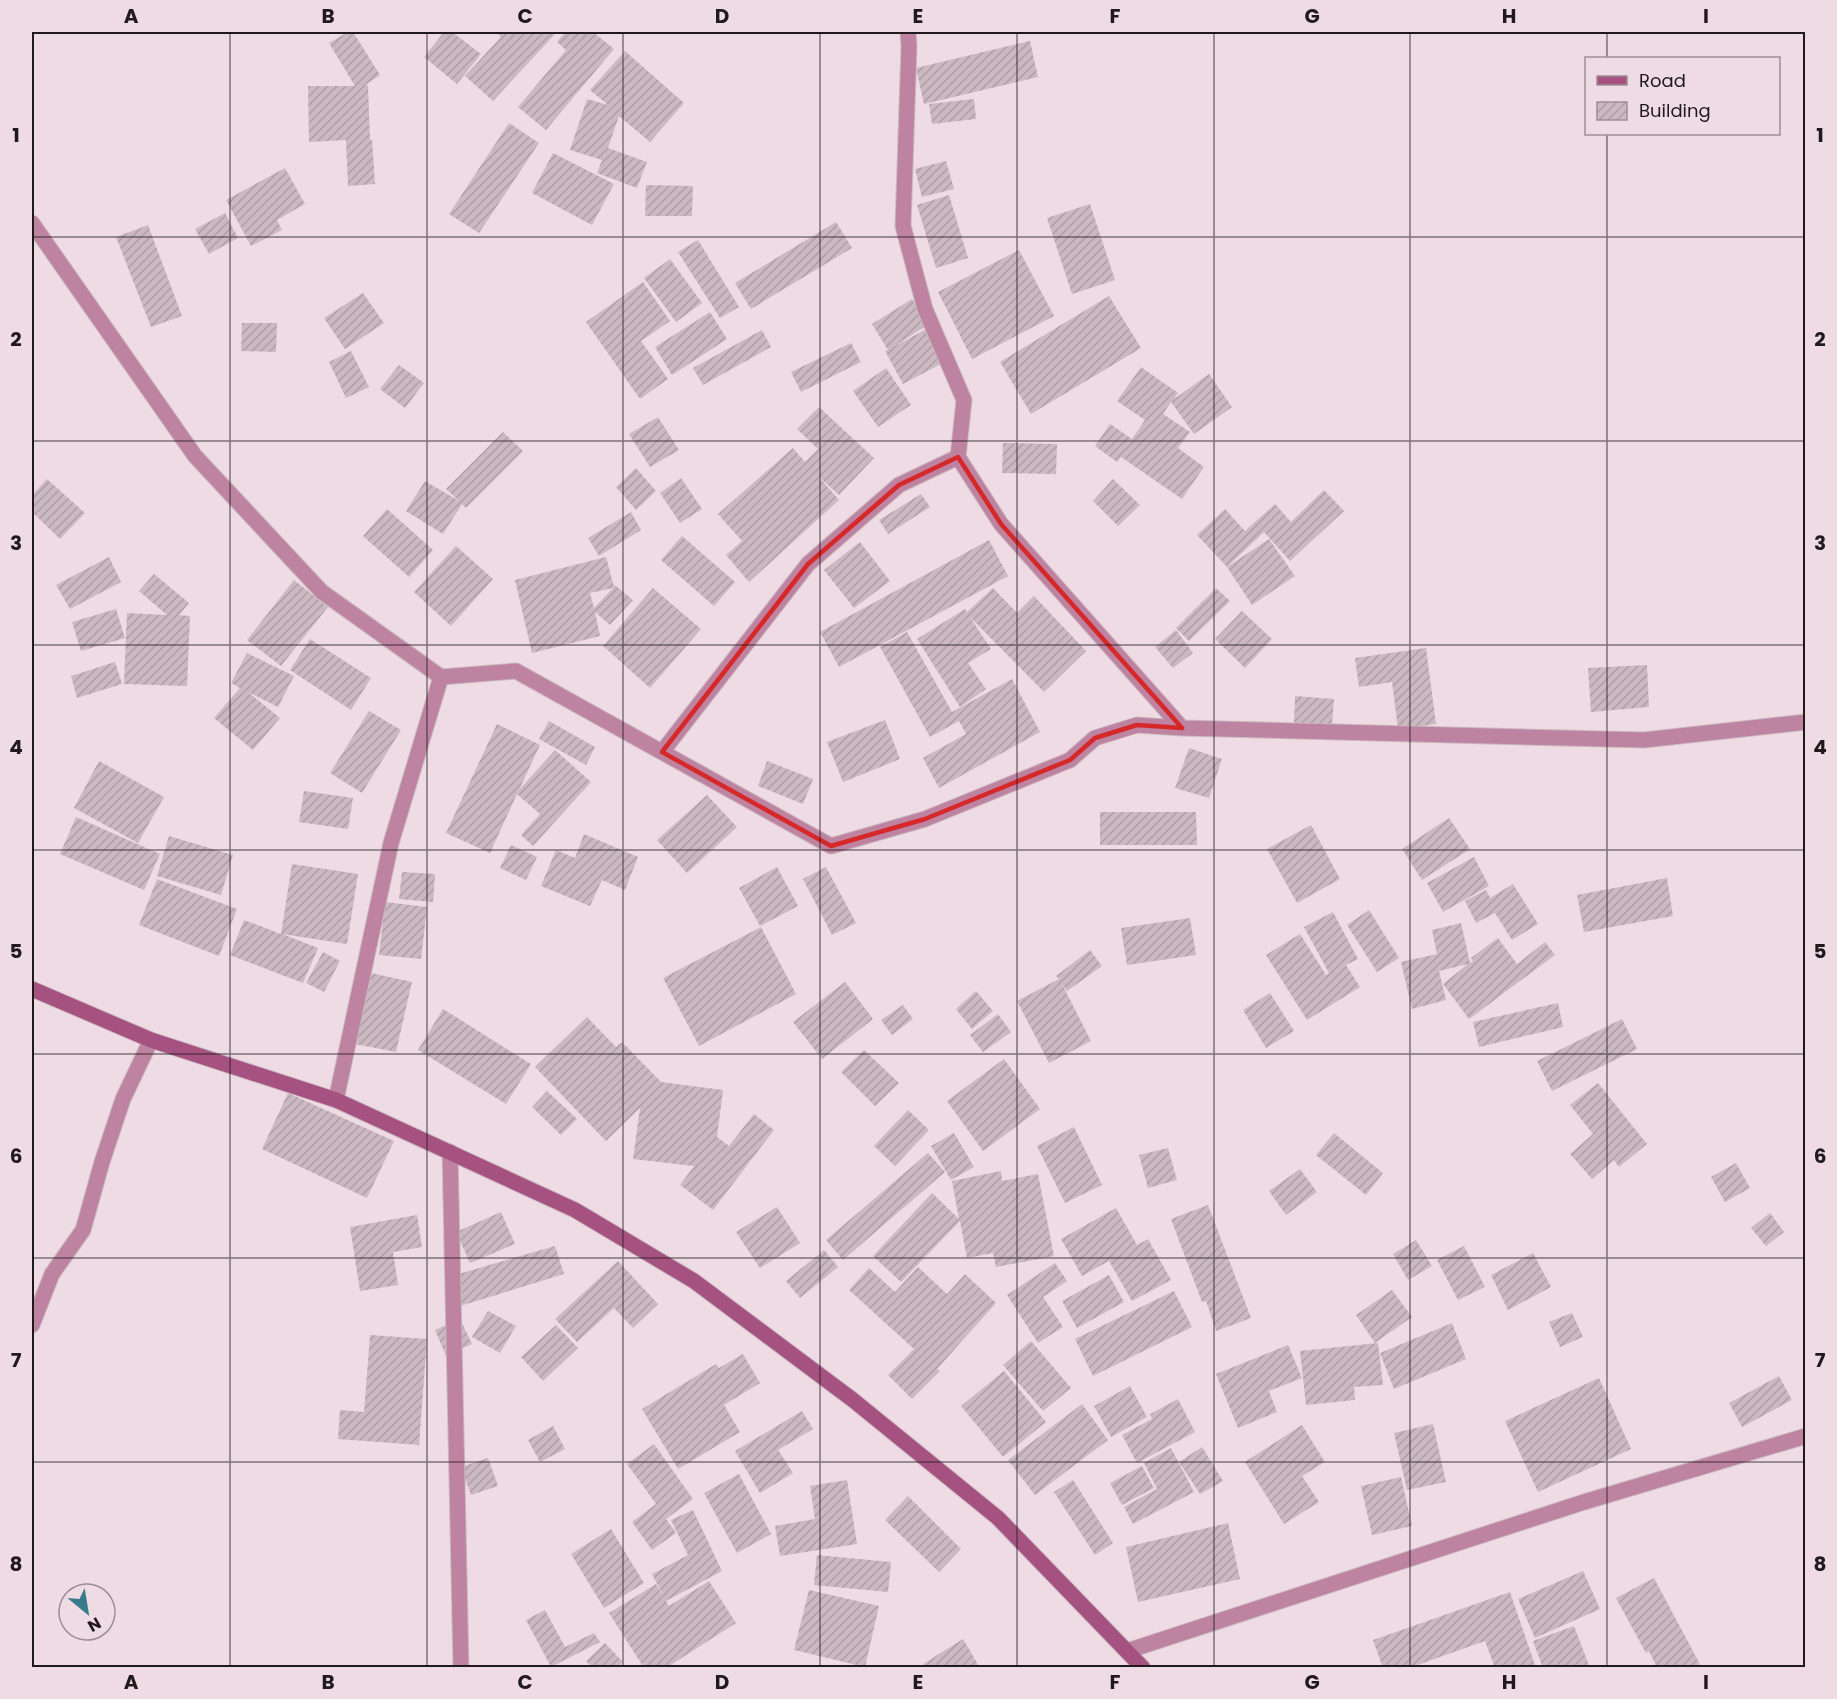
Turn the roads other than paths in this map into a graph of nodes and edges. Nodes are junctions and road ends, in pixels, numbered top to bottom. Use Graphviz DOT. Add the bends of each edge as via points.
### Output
graph roads {
  1 [pos="908,32"];
  2 [pos="32,223"];
  3 [pos="958,457"];
  4 [pos="441,677"];
  5 [pos="1806,722"];
  6 [pos="1182,728"];
  7 [pos="662,752"];
  8 [pos="32,989"];
  9 [pos="151,1040"];
  10 [pos="336,1100"];
  11 [pos="450,1152"];
  12 [pos="32,1325"];
  13 [pos="1806,1436"];
  14 [pos="1127,1651"];
  15 [pos="461,1668"];
  16 [pos="1143,1668"];
  1 -- 3 [label="street" via="903,226 925,309 964,400"];
  2 -- 4 [label="street" via="195,456 322,592"];
  3 -- 6 [label="street" via="1001,524"];
  3 -- 7 [label="street" via="898,485 808,564"];
  4 -- 7 [label="street" via="516,671"];
  4 -- 10 [label="street" via="391,843"];
  5 -- 6 [label="street" via="1644,740"];
  6 -- 7 [label="street" via="1137,725 1095,738 1070,760 925,819 831,846"];
  8 -- 9 [label="main road"];
  9 -- 10 [label="main road"];
  9 -- 12 [label="street" via="123,1099 83,1230 52,1274"];
  10 -- 11 [label="main road"];
  11 -- 14 [label="main road" via="575,1210 694,1281 853,1400 998,1518"];
  11 -- 15 [label="street"];
  13 -- 14 [label="street" via="1584,1502"];
  14 -- 16 [label="main road"];
}
